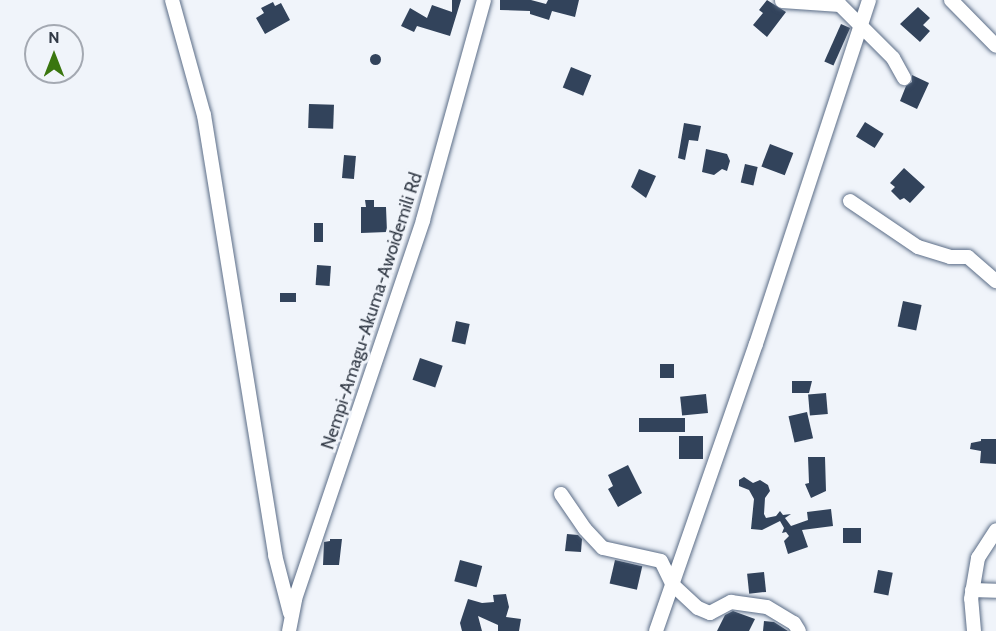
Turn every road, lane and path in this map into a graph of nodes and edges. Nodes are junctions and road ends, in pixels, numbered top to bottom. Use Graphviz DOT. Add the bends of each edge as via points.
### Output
graph roads {
  1 [pos="172,0"];
  2 [pos="484,0"];
  3 [pos="869,0"];
  4 [pos="951,0"];
  5 [pos="782,1"];
  6 [pos="860,23"];
  7 [pos="996,46"];
  8 [pos="904,78"];
  9 [pos="850,201"];
  10 [pos="996,281"];
  11 [pos="561,494"];
  12 [pos="996,530"];
  13 [pos="672,584"];
  14 [pos="972,590"];
  15 [pos="996,591"];
  16 [pos="290,625"];
  17 [pos="656,631"];
  18 [pos="799,631"];
  19 [pos="974,631"];
  1 -- 16 [label="street" via="204,115 275,555"];
  2 -- 16 [label="street, Nempi-Amagu-Akuma-Awoidemili Rd" via="423,220 295,599"];
  3 -- 6 [label="street"];
  4 -- 7 [label="street"];
  5 -- 6 [label="street" via="840,5"];
  6 -- 8 [label="street" via="893,58"];
  6 -- 13 [label="street" via="756,344"];
  9 -- 10 [label="street" via="918,247 950,257 968,257"];
  11 -- 13 [label="street" via="603,548 661,561"];
  12 -- 14 [label="street" via="978,558"];
  13 -- 17 [label="street"];
  13 -- 18 [label="street" via="698,608 710,613 730,602 767,607 794,623"];
  14 -- 15 [label="street"];
  14 -- 19 [label="street"];
}
